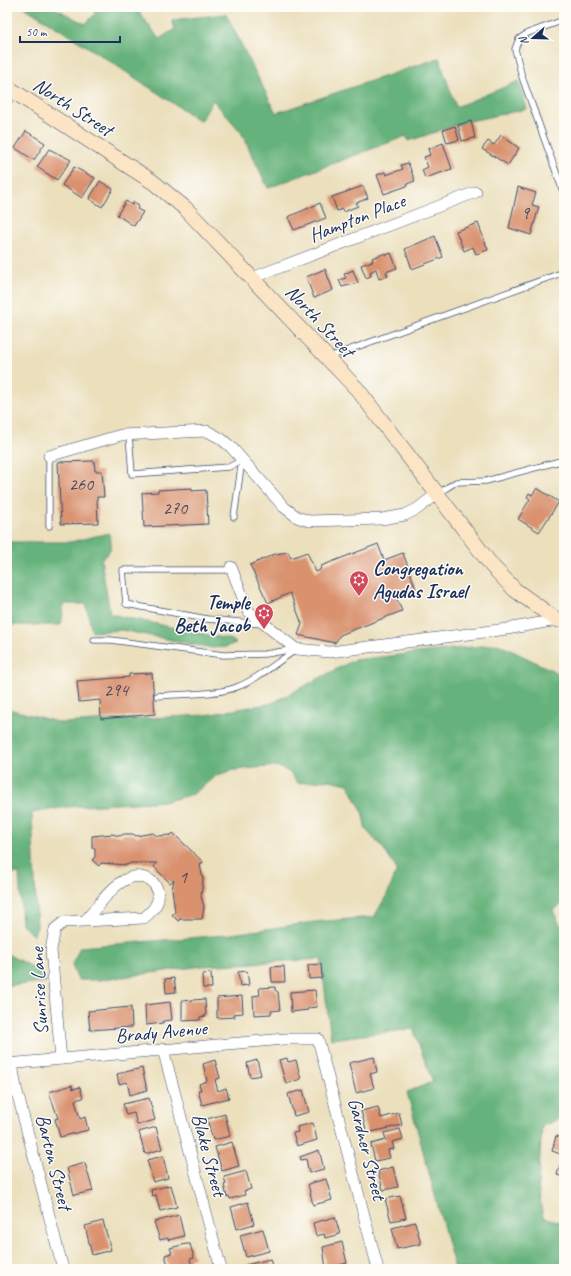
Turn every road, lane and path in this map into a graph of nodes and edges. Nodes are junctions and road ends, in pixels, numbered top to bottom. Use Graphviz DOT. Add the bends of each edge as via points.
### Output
graph roads {
  1 [pos="564,20"];
  2 [pos="8,93"];
  3 [pos="476,192"];
  4 [pos="564,194"];
  5 [pos="564,272"];
  6 [pos="252,278"];
  7 [pos="328,358"];
  8 [pos="129,435"];
  9 [pos="50,456"];
  10 [pos="242,460"];
  11 [pos="564,460"];
  12 [pos="437,494"];
  13 [pos="234,517"];
  14 [pos="49,526"];
  15 [pos="231,569"];
  16 [pos="562,621"];
  17 [pos="265,624"];
  18 [pos="94,640"];
  19 [pos="296,649"];
  20 [pos="157,696"];
  21 [pos="85,921"];
  22 [pos="318,1039"];
  23 [pos="163,1049"];
  24 [pos="61,1059"];
  25 [pos="10,1064"];
  26 [pos="62,1269"];
  27 [pos="221,1269"];
  28 [pos="378,1269"];
  1 -- 4 [label="lane" via="528,33 519,39 515,48 522,77"];
  2 -- 6 [label="street, North Street" via="153,182 185,208"];
  3 -- 6 [label="street, Hampton Place"];
  5 -- 7 [label="lane"];
  6 -- 7 [label="street, North Street"];
  7 -- 12 [label="street, North Street" via="358,390"];
  8 -- 9 [label="street" via="121,435"];
  8 -- 10 [label="street" via="207,431 220,438"];
  8 -- 10 [label="lane" via="132,474 229,467"];
  9 -- 14 [label="lane"];
  10 -- 12 [label="street" via="284,507 297,517 309,520 382,519 405,515"];
  10 -- 13 [label="lane"];
  11 -- 12 [label="lane" via="486,481 456,482"];
  12 -- 16 [label="street, North Street" via="492,566 515,590"];
  15 -- 17 [label="street" via="248,611"];
  15 -- 17 [label="lane" via="123,570 126,604 206,618"];
  16 -- 19 [label="street" via="330,652"];
  17 -- 19 [label="street"];
  18 -- 19 [label="lane" via="224,655 265,654"];
  19 -- 20 [label="lane" via="238,687 224,691"];
  21 -- 21 [label="street, Sunrise Lane" via="118,884 134,876 142,877 155,886 159,895 157,903 144,918"];
  21 -- 24 [label="street, Sunrise Lane" via="64,922 55,929 51,950"];
  22 -- 23 [label="street, Brady Avenue" via="284,1039"];
  22 -- 28 [label="street, Gardner Street"];
  23 -- 24 [label="street, Brady Avenue"];
  23 -- 27 [label="street, Blake Street"];
  24 -- 25 [label="street, Brady Avenue"];
  25 -- 26 [label="street, Barton Street"];
}
